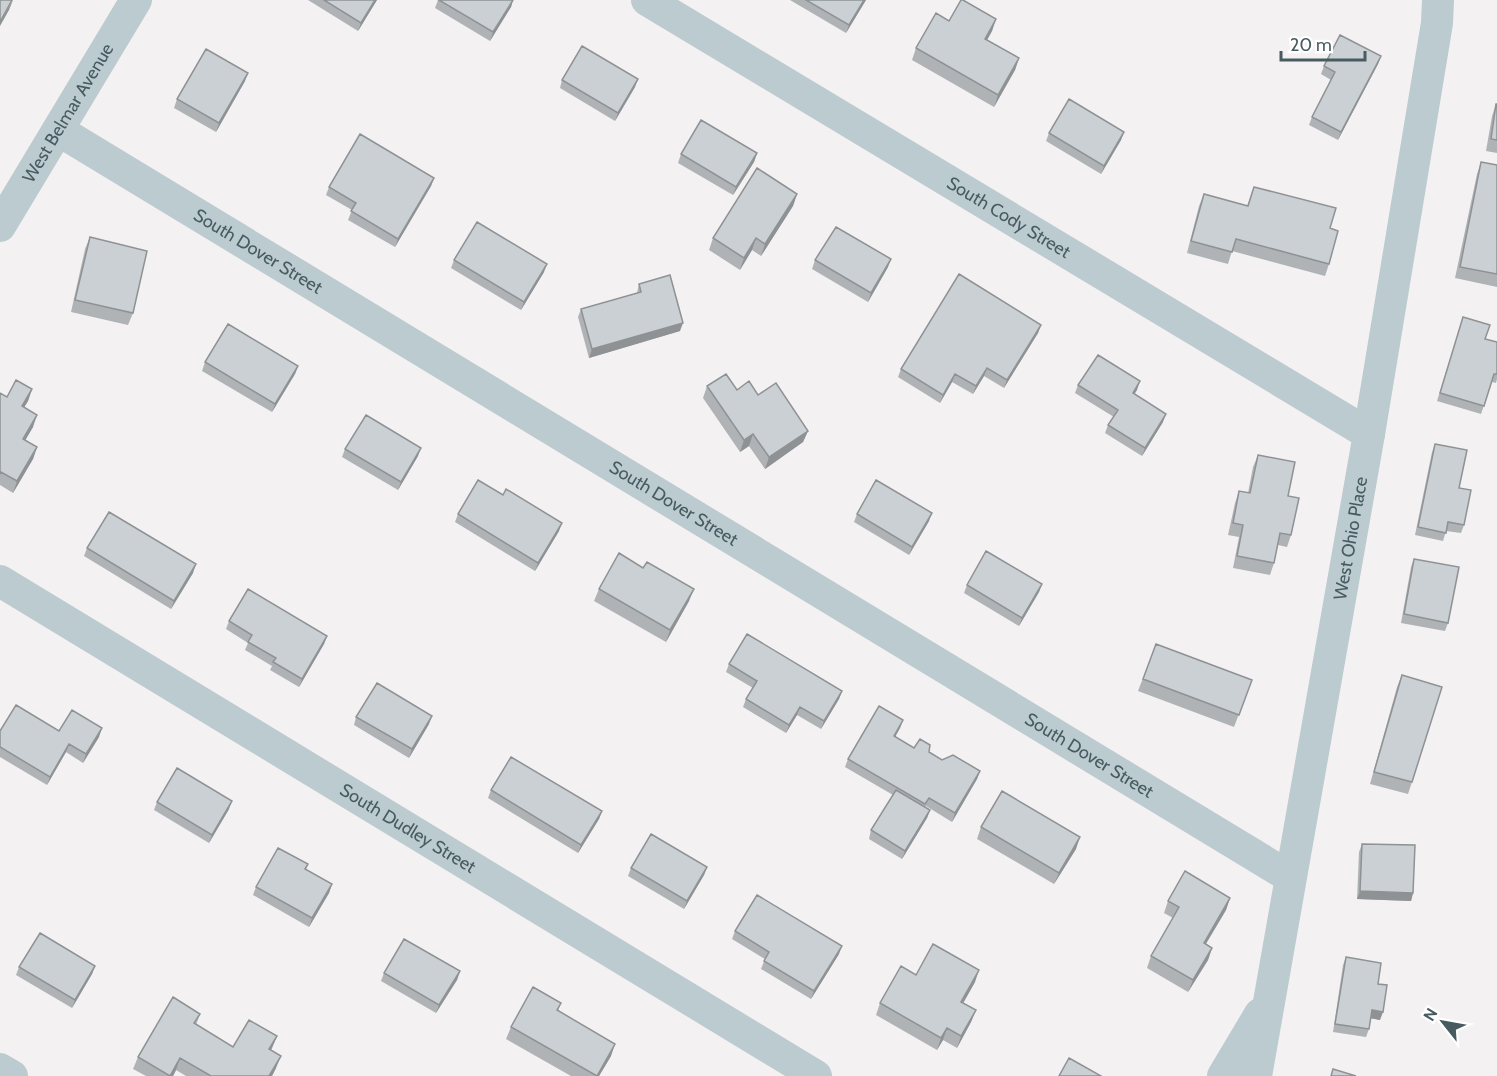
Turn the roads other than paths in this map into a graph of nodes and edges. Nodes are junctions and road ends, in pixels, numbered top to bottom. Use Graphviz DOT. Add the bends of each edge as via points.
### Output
graph roads {
  1 [pos="136,0"];
  2 [pos="647,0"];
  3 [pos="1438,0"];
  4 [pos="58,130"];
  5 [pos="0,226"];
  6 [pos="1369,434"];
  7 [pos="0,581"];
  8 [pos="1290,877"];
  9 [pos="1269,998"];
  10 [pos="0,1069"];
  11 [pos="12,1076"];
  12 [pos="816,1076"];
  13 [pos="1223,1076"];
  14 [pos="1256,1076"];
  1 -- 4 [label="street, West Belmar Avenue"];
  2 -- 6 [label="street, South Cody Street"];
  3 -- 6 [label="street, West Ohio Place"];
  4 -- 5 [label="street, West Belmar Avenue"];
  4 -- 8 [label="street, South Dover Street"];
  6 -- 8 [label="street, West Ohio Place"];
  7 -- 12 [label="street, South Dudley Street"];
  8 -- 9 [label="street, West Ohio Place"];
  9 -- 13 [label="street"];
  9 -- 14 [label="street, West Ohio Place"];
  10 -- 11 [label="street"];
}
